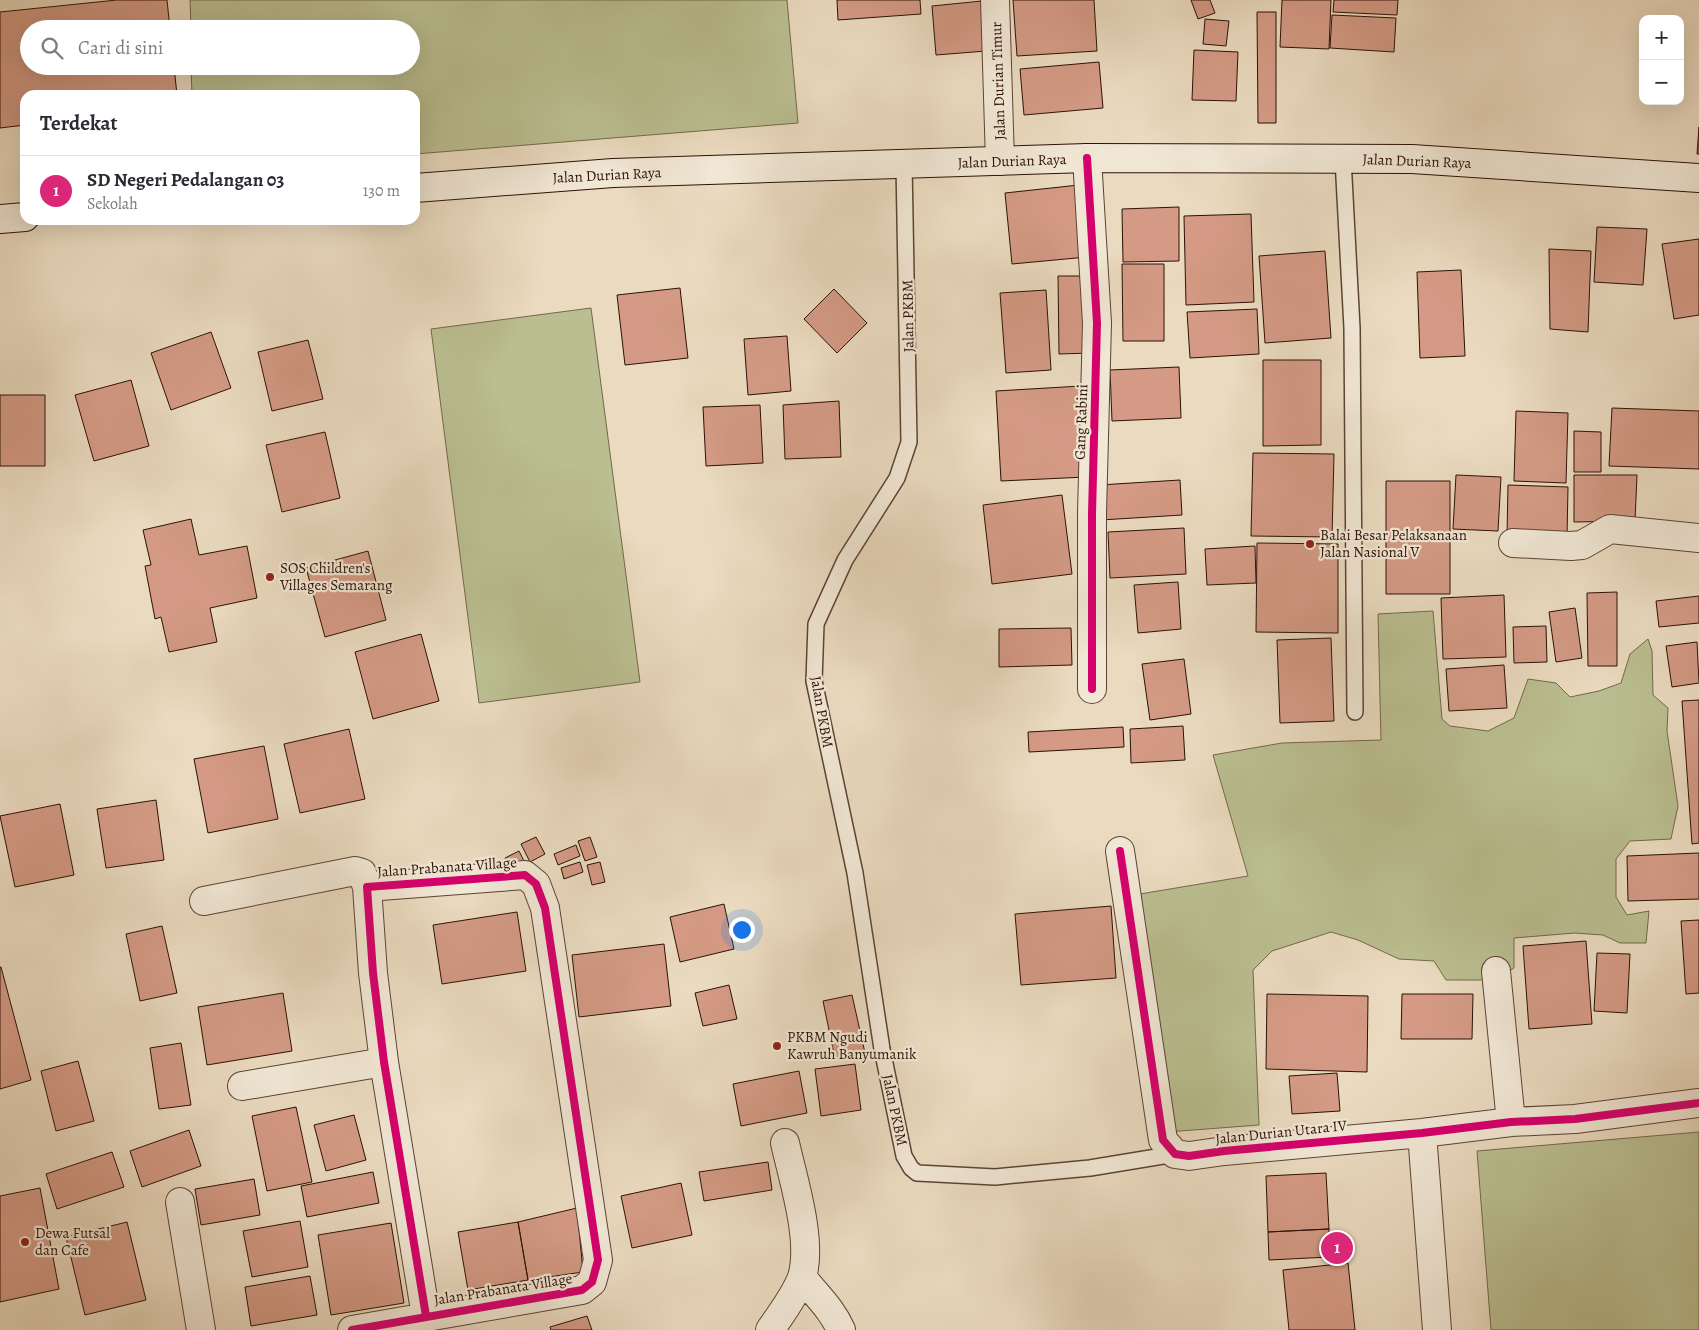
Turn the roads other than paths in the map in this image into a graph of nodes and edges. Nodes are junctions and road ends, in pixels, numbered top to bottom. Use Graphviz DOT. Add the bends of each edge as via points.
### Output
graph roads {
  1 [pos="995,0"];
  2 [pos="1087,158"];
  3 [pos="1343,159"];
  4 [pos="1000,161"];
  5 [pos="904,164"];
  6 [pos="1699,178"];
  7 [pos="420,188"];
  8 [pos="20,217"];
  9 [pos="0,219"];
  10 [pos="1699,538"];
  11 [pos="1513,543"];
  12 [pos="1092,688"];
  13 [pos="1355,712"];
  14 [pos="1120,851"];
  15 [pos="367,887"];
  16 [pos="204,901"];
  17 [pos="1496,971"];
  18 [pos="384,1062"];
  19 [pos="242,1086"];
  20 [pos="1699,1103"];
  21 [pos="1512,1122"];
  22 [pos="1422,1133"];
  23 [pos="786,1143"];
  24 [pos="1175,1154"];
  25 [pos="180,1202"];
  26 [pos="802,1277"];
  27 [pos="426,1316"];
  28 [pos="201,1330"];
  29 [pos="352,1330"];
  30 [pos="770,1330"];
  31 [pos="841,1330"];
  32 [pos="1437,1330"];
  1 -- 4 [label="street, Jalan Durian Timur"];
  2 -- 3 [label="street, Jalan Durian Raya"];
  2 -- 4 [label="street, Jalan Durian Raya"];
  2 -- 12 [label="street, Gang Rabini" via="1097,323"];
  3 -- 6 [label="street, Jalan Durian Raya" via="1412,159"];
  3 -- 13 [label="lane" via="1352,328"];
  4 -- 5 [label="street, Jalan Durian Raya"];
  5 -- 7 [label="street, Jalan Durian Raya" via="613,173"];
  5 -- 24 [label="lane, Jalan PKBM" via="909,442 897,478 844,560 816,624 814,681 855,873 882,1049 904,1156 917,1173 995,1177 1090,1168"];
  8 -- 9 [label="street"];
  10 -- 11 [label="street" via="1610,529 1590,542 1571,546"];
  14 -- 24 [label="street" via="1163,1140"];
  15 -- 16 [label="street" via="362,873 355,871"];
  15 -- 18 [label="street, Jalan Prabanata Village"];
  15 -- 27 [label="street, Jalan Prabanata Village" via="525,876 536,884 545,908 598,1260 592,1282 582,1290"];
  17 -- 21 [label="street"];
  18 -- 19 [label="street"];
  18 -- 27 [label="street, Jalan Prabanata Village"];
  20 -- 21 [label="street, Jalan Durian Utara IV" via="1575,1119"];
  21 -- 22 [label="street, Jalan Durian Utara IV"];
  22 -- 24 [label="street, Jalan Durian Utara IV" via="1189,1156"];
  22 -- 32 [label="street"];
  23 -- 26 [label="street" via="804,1231 806,1255"];
  25 -- 28 [label="street"];
  26 -- 30 [label="street"];
  26 -- 31 [label="street" via="824,1302"];
  27 -- 29 [label="street, Jalan Prabanata Village"];
}
